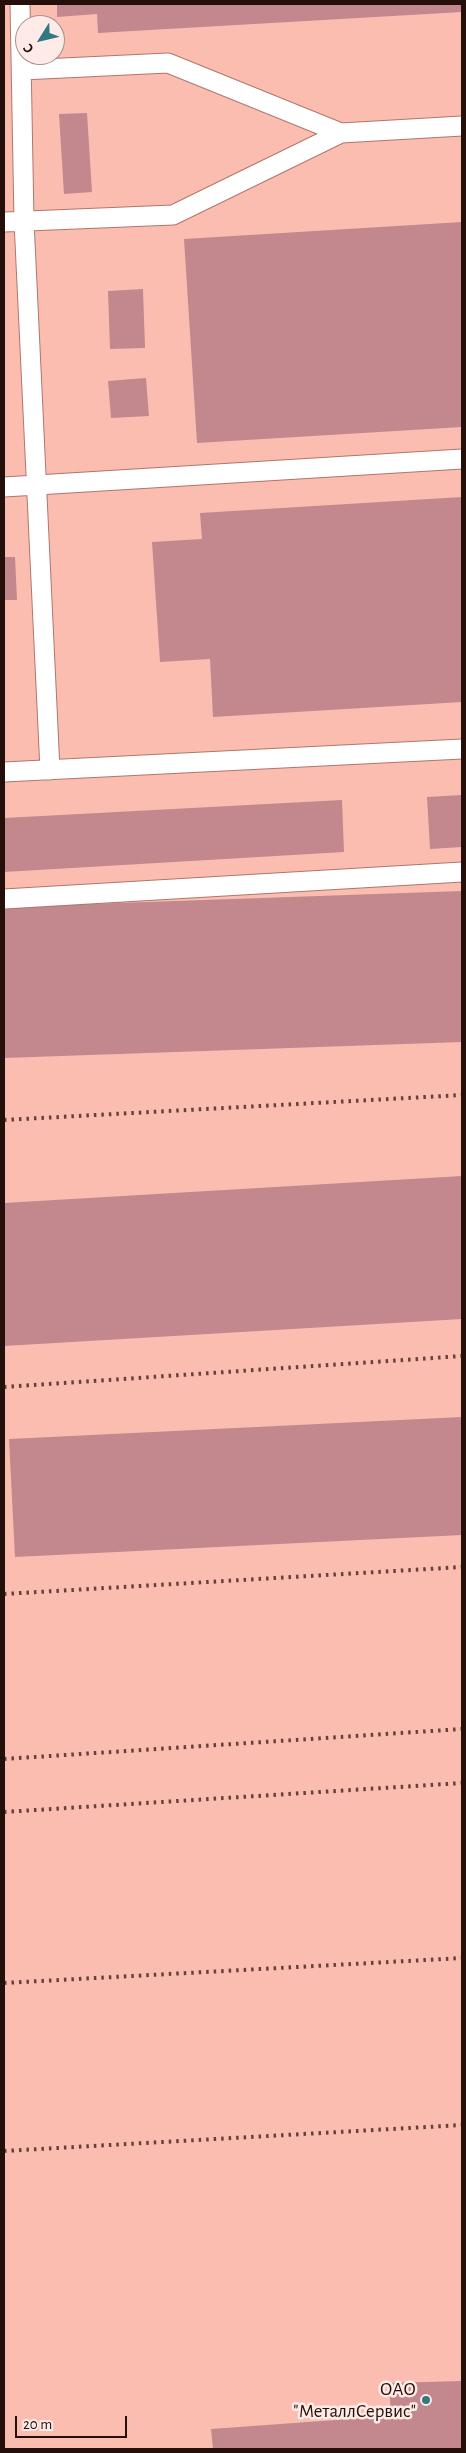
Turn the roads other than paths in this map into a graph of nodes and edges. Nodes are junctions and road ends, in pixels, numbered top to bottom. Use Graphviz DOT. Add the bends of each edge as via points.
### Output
graph roads {
  1 [pos="20,4"];
  2 [pos="22,70"];
  3 [pos="462,126"];
  4 [pos="342,133"];
  5 [pos="24,221"];
  6 [pos="4,222"];
  7 [pos="462,459"];
  8 [pos="36,485"];
  9 [pos="4,487"];
  10 [pos="462,750"];
  11 [pos="50,770"];
  12 [pos="4,772"];
  13 [pos="462,872"];
  14 [pos="4,899"];
  1 -- 2 [label="lane"];
  2 -- 4 [label="lane" via="168,63"];
  2 -- 5 [label="lane"];
  3 -- 4 [label="lane"];
  4 -- 5 [label="lane" via="174,214"];
  5 -- 6 [label="lane"];
  5 -- 8 [label="lane"];
  7 -- 8 [label="lane"];
  8 -- 9 [label="lane"];
  8 -- 11 [label="lane"];
  10 -- 11 [label="lane"];
  11 -- 12 [label="lane"];
  13 -- 14 [label="lane"];
}
